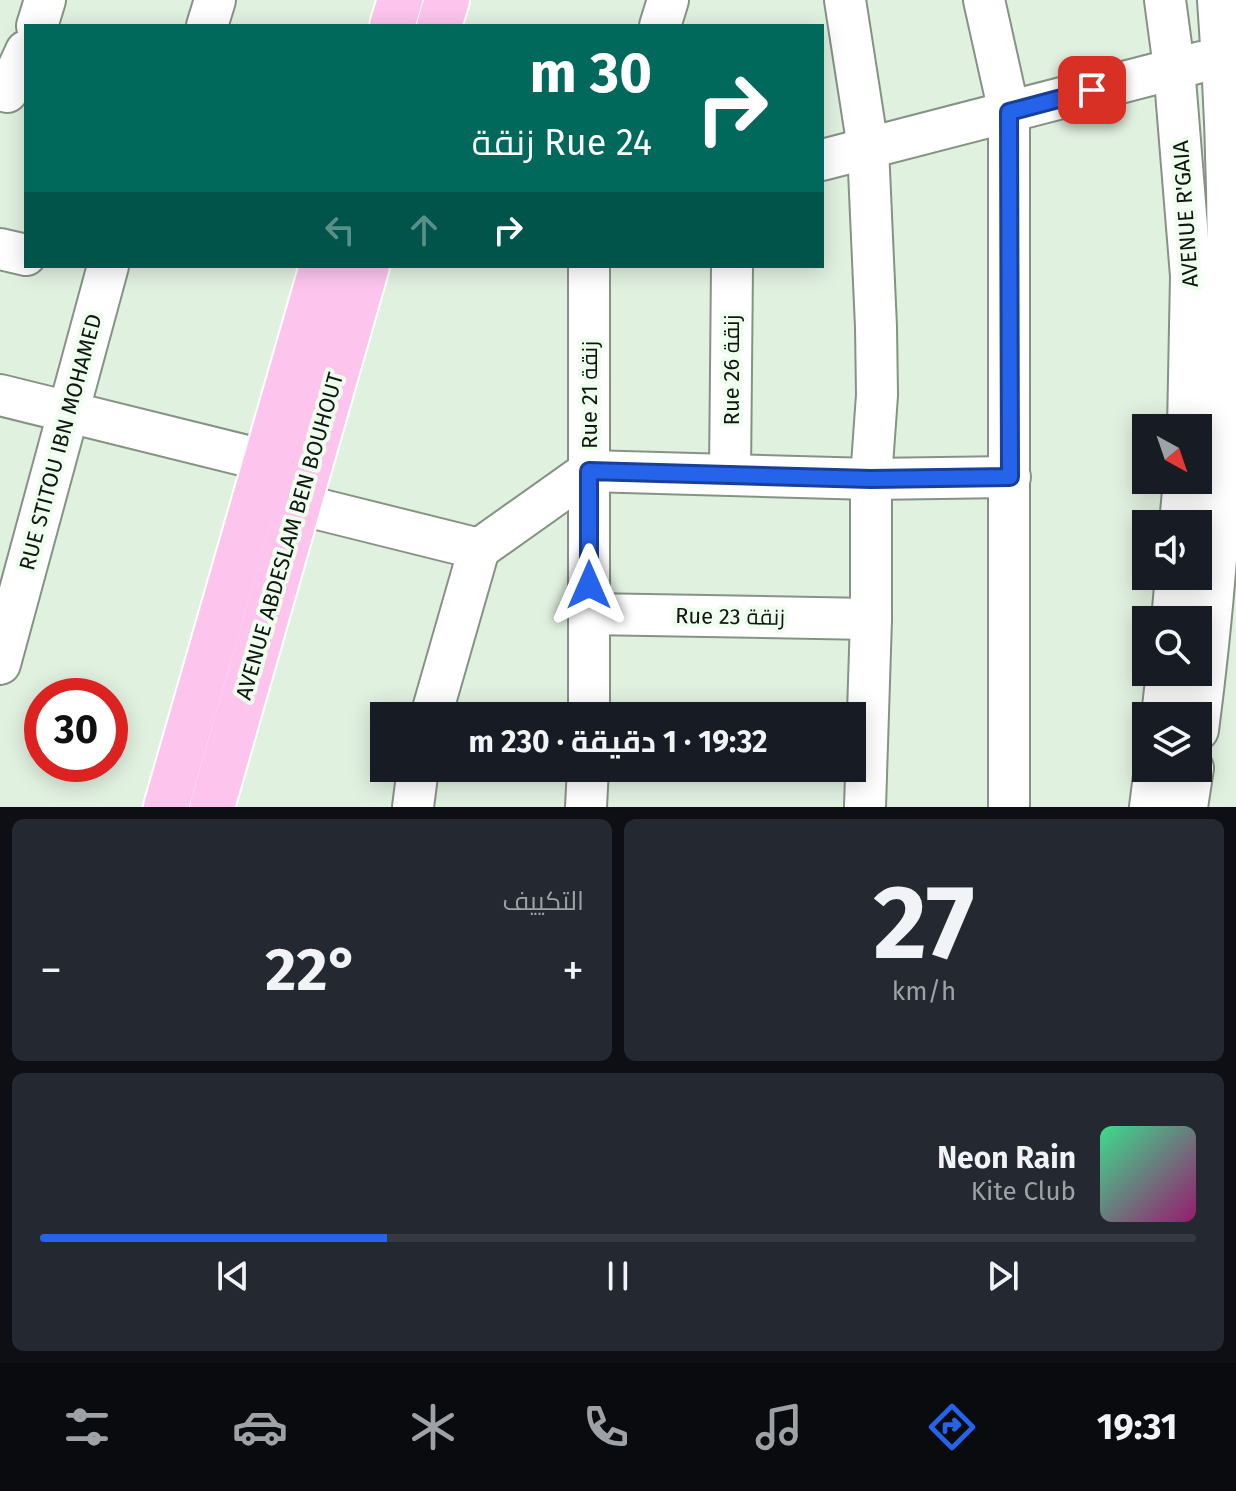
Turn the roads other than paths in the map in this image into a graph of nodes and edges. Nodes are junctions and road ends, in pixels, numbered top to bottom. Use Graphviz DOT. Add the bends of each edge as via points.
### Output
graph roads {
  1 [pos="45,0"];
  2 [pos="215,0"];
  3 [pos="400,0"];
  4 [pos="447,0"];
  5 [pos="668,0"];
  6 [pos="845,0"];
  7 [pos="984,0"];
  8 [pos="1165,0"];
  9 [pos="1218,0"];
  10 [pos="38,24"];
  11 [pos="208,24"];
  12 [pos="393,24"];
  13 [pos="440,24"];
  14 [pos="661,24"];
  15 [pos="24,57"];
  16 [pos="1230,60"];
  17 [pos="1174,67"];
  18 [pos="11,93"];
  19 [pos="1009,112"];
  20 [pos="868,148"];
  21 [pos="824,159"];
  22 [pos="0,249"];
  23 [pos="24,255"];
  24 [pos="96,268"];
  25 [pos="321,268"];
  26 [pos="366,268"];
  27 [pos="589,268"];
  28 [pos="732,268"];
  29 [pos="1231,387"];
  30 [pos="0,395"];
  31 [pos="68,411"];
  32 [pos="1188,414"];
  33 [pos="267,461"];
  34 [pos="589,471"];
  35 [pos="730,474"];
  36 [pos="1010,477"];
  37 [pos="871,479"];
  38 [pos="298,504"];
  39 [pos="479,549"];
  40 [pos="14,555"];
  41 [pos="1227,561"];
  42 [pos="589,614"];
  43 [pos="871,619"];
  44 [pos="0,664"];
  45 [pos="435,702"];
  46 [pos="589,702"];
  47 [pos="864,702"];
  48 [pos="1203,702"];
  49 [pos="416,782"];
  50 [pos="587,782"];
  51 [pos="862,782"];
  52 [pos="1153,782"];
  53 [pos="1191,782"];
  54 [pos="166,807"];
  55 [pos="212,807"];
  56 [pos="413,807"];
  57 [pos="586,807"];
  58 [pos="865,807"];
  59 [pos="1009,807"];
  60 [pos="1150,807"];
  61 [pos="1187,807"];
  1 -- 10 [label="street"];
  2 -- 11 [label="street"];
  3 -- 12 [label="main road"];
  4 -- 13 [label="main road"];
  5 -- 14 [label="street"];
  6 -- 20 [label="street"];
  7 -- 19 [label="street"];
  8 -- 17 [label="street, AVENUE R'GAIA"];
  9 -- 16 [label="street, AVENUE R'GAIA"];
  15 -- 18 [label="street"];
  16 -- 17 [label="street"];
  16 -- 29 [label="street, AVENUE R'GAIA"];
  17 -- 19 [label="street"];
  17 -- 32 [label="street, AVENUE R'GAIA" via="1191,276"];
  19 -- 20 [label="street"];
  19 -- 36 [label="street"];
  20 -- 21 [label="street"];
  20 -- 37 [label="street" via="877,395"];
  22 -- 23 [label="street"];
  24 -- 31 [label="street, RUE STITOU IBN MOHAMED"];
  25 -- 33 [label="main road, AVENUE ABDESLAM BEN BOUHOUT"];
  26 -- 38 [label="main road, AVENUE ABDESLAM BEN BOUHOUT"];
  27 -- 34 [label="street, Rue 21 زنقة"];
  28 -- 35 [label="street, Rue 26 زنقة"];
  29 -- 41 [label="street, AVENUE R'GAIA"];
  30 -- 31 [label="street"];
  31 -- 33 [label="street"];
  31 -- 40 [label="street, RUE STITOU IBN MOHAMED"];
  33 -- 54 [label="main road, AVENUE ABDESLAM BEN BOUHOUT"];
  34 -- 35 [label="street"];
  34 -- 39 [label="street"];
  34 -- 42 [label="street, Rue 21 زنقة"];
  35 -- 37 [label="street"];
  36 -- 37 [label="street"];
  36 -- 59 [label="street"];
  37 -- 43 [label="street"];
  38 -- 39 [label="street"];
  38 -- 55 [label="main road, AVENUE ABDESLAM BEN BOUHOUT"];
  39 -- 45 [label="street"];
  40 -- 44 [label="street, RUE STITOU IBN MOHAMED"];
  41 -- 48 [label="street, AVENUE R'GAIA"];
  42 -- 43 [label="street, Rue 23 زنقة"];
  42 -- 46 [label="street, Rue 21 زنقة"];
  43 -- 47 [label="street"];
  49 -- 56 [label="street"];
  50 -- 57 [label="street"];
  51 -- 58 [label="street"];
  52 -- 60 [label="street"];
  53 -- 61 [label="street"];
}
